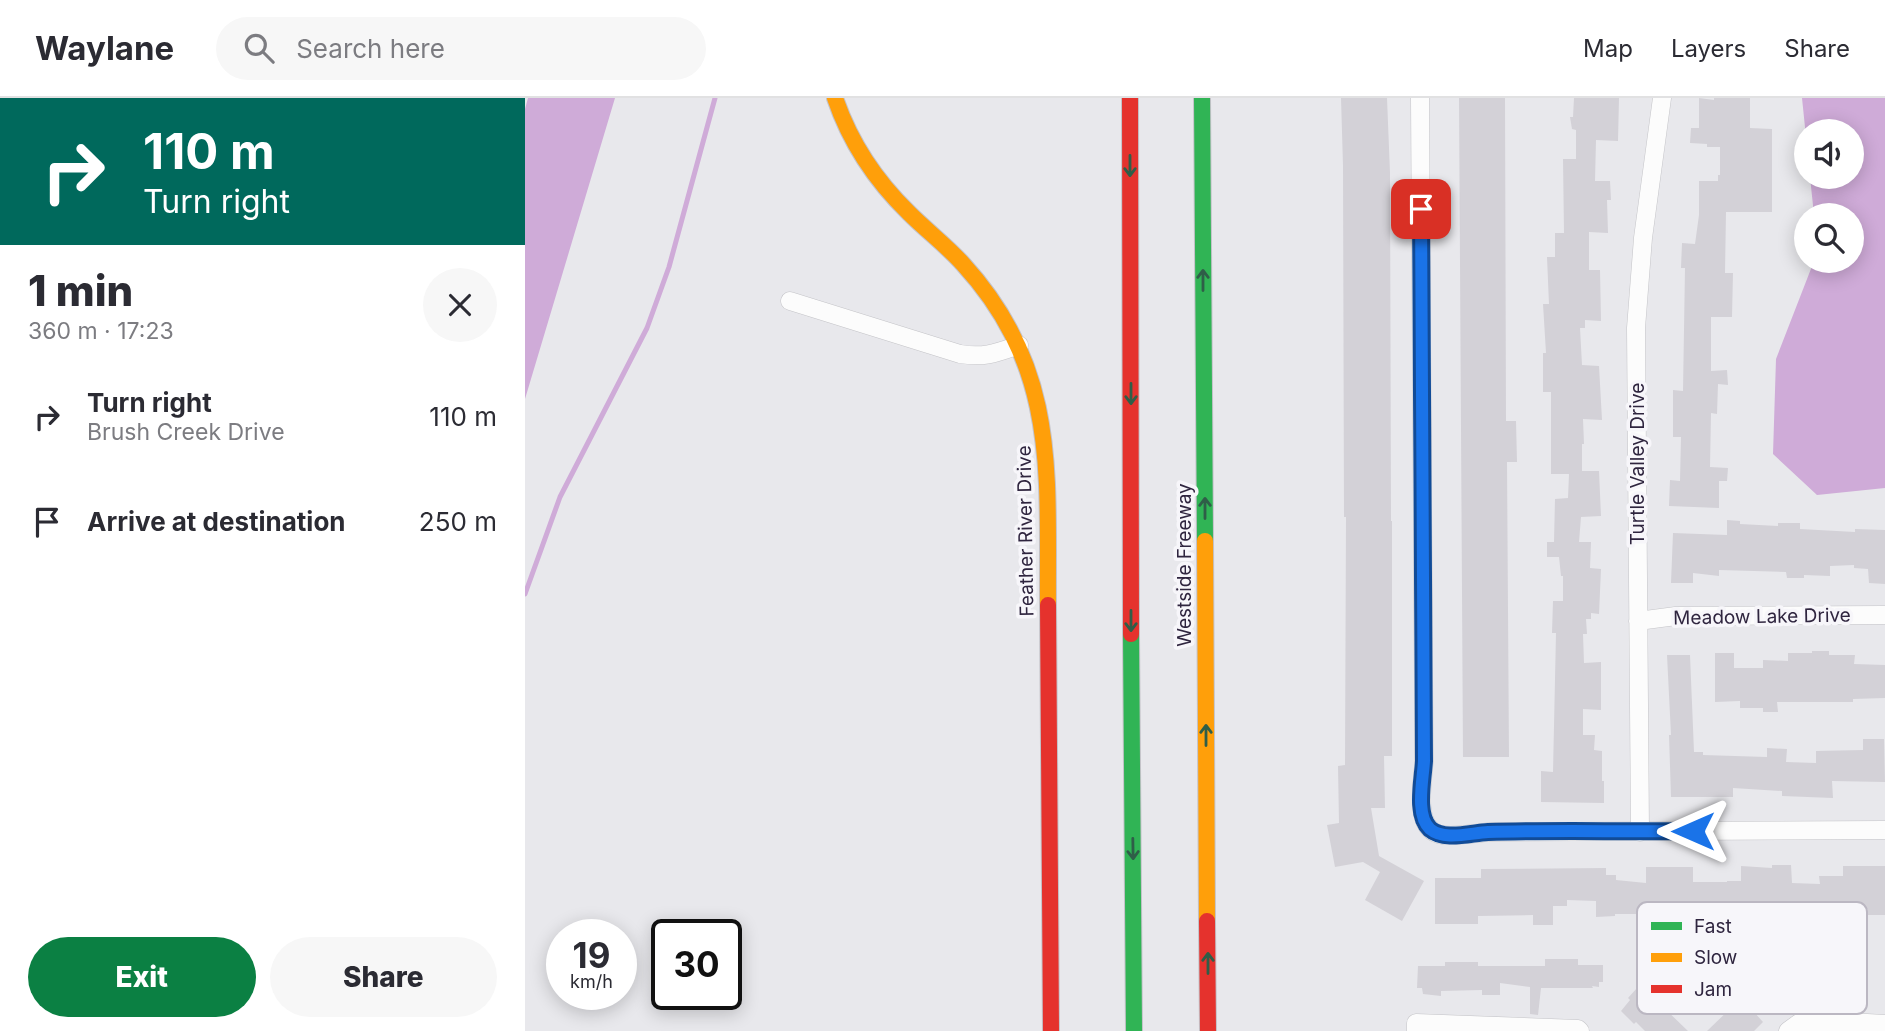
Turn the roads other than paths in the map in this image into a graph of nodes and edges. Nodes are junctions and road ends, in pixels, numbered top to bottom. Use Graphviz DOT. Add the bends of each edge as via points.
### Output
graph roads {
  1 [pos="835,98"];
  2 [pos="1130,98"];
  3 [pos="1202,98"];
  4 [pos="1420,98"];
  5 [pos="1662,98"];
  6 [pos="790,301"];
  7 [pos="1019,345"];
  8 [pos="1885,615"];
  9 [pos="1638,621"];
  10 [pos="1885,830"];
  11 [pos="1640,832"];
  12 [pos="1885,1024"];
  13 [pos="1051,1031"];
  14 [pos="1134,1031"];
  15 [pos="1208,1031"];
  16 [pos="1416,1031"];
  17 [pos="1580,1031"];
  18 [pos="1788,1031"];
  1 -- 7 [label="main road, Feather River Drive" via="869,166 983,287"];
  2 -- 14 [label="main road, one-way"];
  15 -- 3 [label="main road, Westside Freeway, one-way"];
  4 -- 11 [label="street" via="1421,813 1430,829 1443,835"];
  5 -- 9 [label="street, Turtle Valley Drive" via="1638,292"];
  6 -- 7 [label="street" via="960,354 977,357"];
  7 -- 13 [label="main road, Feather River Drive" via="1040,408 1047,468"];
  8 -- 9 [label="street, Meadow Lake Drive" via="1676,616"];
  9 -- 11 [label="street, Turtle Valley Drive"];
  10 -- 11 [label="street"];
  12 -- 18 [label="street" via="1799,1023"];
  16 -- 17 [label="street" via="1416,1023"];
}
